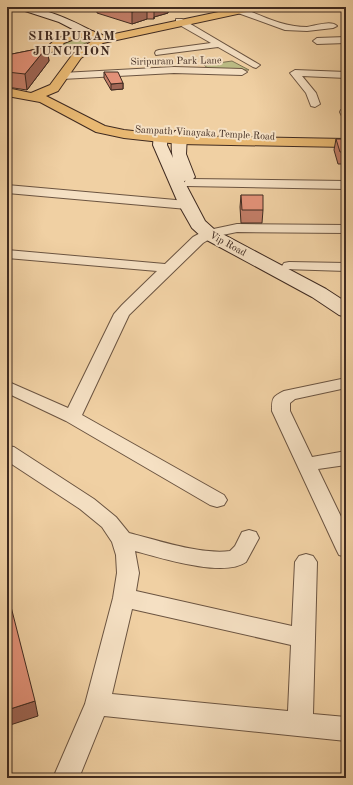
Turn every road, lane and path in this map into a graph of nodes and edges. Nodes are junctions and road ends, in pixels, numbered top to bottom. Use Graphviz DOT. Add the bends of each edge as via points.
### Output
graph roads {
  1 [pos="9,7"];
  2 [pos="22,7"];
  3 [pos="256,7"];
  4 [pos="241,9"];
  5 [pos="181,22"];
  6 [pos="333,26"];
  7 [pos="75,35"];
  8 [pos="94,36"];
  9 [pos="346,40"];
  10 [pos="317,41"];
  11 [pos="219,44"];
  12 [pos="159,53"];
  13 [pos="7,60"];
  14 [pos="256,65"];
  15 [pos="242,72"];
  16 [pos="346,75"];
  17 [pos="62,76"];
  18 [pos="54,88"];
  19 [pos="7,92"];
  20 [pos="34,96"];
  21 [pos="315,104"];
  22 [pos="161,136"];
  23 [pos="179,137"];
  24 [pos="346,138"];
  25 [pos="346,143"];
  26 [pos="190,183"];
  27 [pos="346,185"];
  28 [pos="7,189"];
  29 [pos="187,205"];
  30 [pos="346,229"];
  31 [pos="215,232"];
  32 [pos="7,254"];
  33 [pos="290,266"];
  34 [pos="346,267"];
  35 [pos="169,268"];
  36 [pos="346,296"];
  37 [pos="346,311"];
  38 [pos="346,383"];
  39 [pos="11,388"];
  40 [pos="72,417"];
  41 [pos="7,452"];
  42 [pos="346,458"];
  43 [pos="306,464"];
  44 [pos="217,500"];
  45 [pos="249,538"];
  46 [pos="122,540"];
  47 [pos="346,549"];
  48 [pos="306,562"];
  49 [pos="124,598"];
  50 [pos="303,638"];
  51 [pos="97,704"];
  52 [pos="300,725"];
  53 [pos="346,729"];
  54 [pos="66,778"];
  1 -- 7 [label="main road" via="51,20"];
  2 -- 8 [label="main road" via="63,20"];
  3 -- 4 [label="main road"];
  4 -- 5 [label="main road"];
  4 -- 6 [label="street" via="285,28"];
  5 -- 8 [label="main road"];
  5 -- 11 [label="street"];
  7 -- 8 [label="main road"];
  7 -- 13 [label="main road" via="60,41 51,49"];
  8 -- 17 [label="main road"];
  9 -- 10 [label="street"];
  11 -- 12 [label="street"];
  11 -- 14 [label="street"];
  15 -- 17 [label="street, Siripuram Park Lane" via="174,70"];
  16 -- 21 [label="street" via="295,73 311,93"];
  17 -- 18 [label="main road"];
  18 -- 20 [label="main road"];
  18 -- 22 [label="main road, Sampath Vinayaka Temple Road" via="68,101 110,125"];
  19 -- 20 [label="main road, Sampath Vinayaka Temple Road"];
  20 -- 22 [label="main road, Sampath Vinayaka Temple Road" via="50,101 101,129 124,134"];
  22 -- 23 [label="main road, Sampath Vinayaka Temple Road"];
  22 -- 29 [label="main road, Vip Road" via="160,145"];
  23 -- 24 [label="main road, Sampath Vinayaka Temple Road"];
  23 -- 25 [label="main road, Sampath Vinayaka Temple Road"];
  23 -- 26 [label="main road, Vip Road" via="179,154"];
  26 -- 27 [label="street"];
  26 -- 31 [label="main road, Vip Road"];
  28 -- 29 [label="street"];
  29 -- 31 [label="main road, Vip Road" via="198,224"];
  30 -- 31 [label="street" via="250,227"];
  31 -- 33 [label="main road, Vip Road"];
  31 -- 35 [label="street" via="198,240"];
  31 -- 37 [label="main road, Vip Road"];
  32 -- 35 [label="street"];
  33 -- 34 [label="street"];
  33 -- 36 [label="main road, Vip Road"];
  35 -- 40 [label="street" via="122,314"];
  38 -- 43 [label="street" via="290,395 282,400 281,411"];
  39 -- 40 [label="street"];
  40 -- 44 [label="street"];
  41 -- 46 [label="street" via="87,504 109,522"];
  42 -- 43 [label="street"];
  43 -- 47 [label="street"];
  45 -- 46 [label="street" via="236,559 225,560 207,559"];
  46 -- 49 [label="street" via="128,573"];
  48 -- 50 [label="street"];
  49 -- 50 [label="street"];
  49 -- 51 [label="street"];
  50 -- 52 [label="street"];
  51 -- 52 [label="street"];
  51 -- 54 [label="street"];
  52 -- 53 [label="street"];
}
